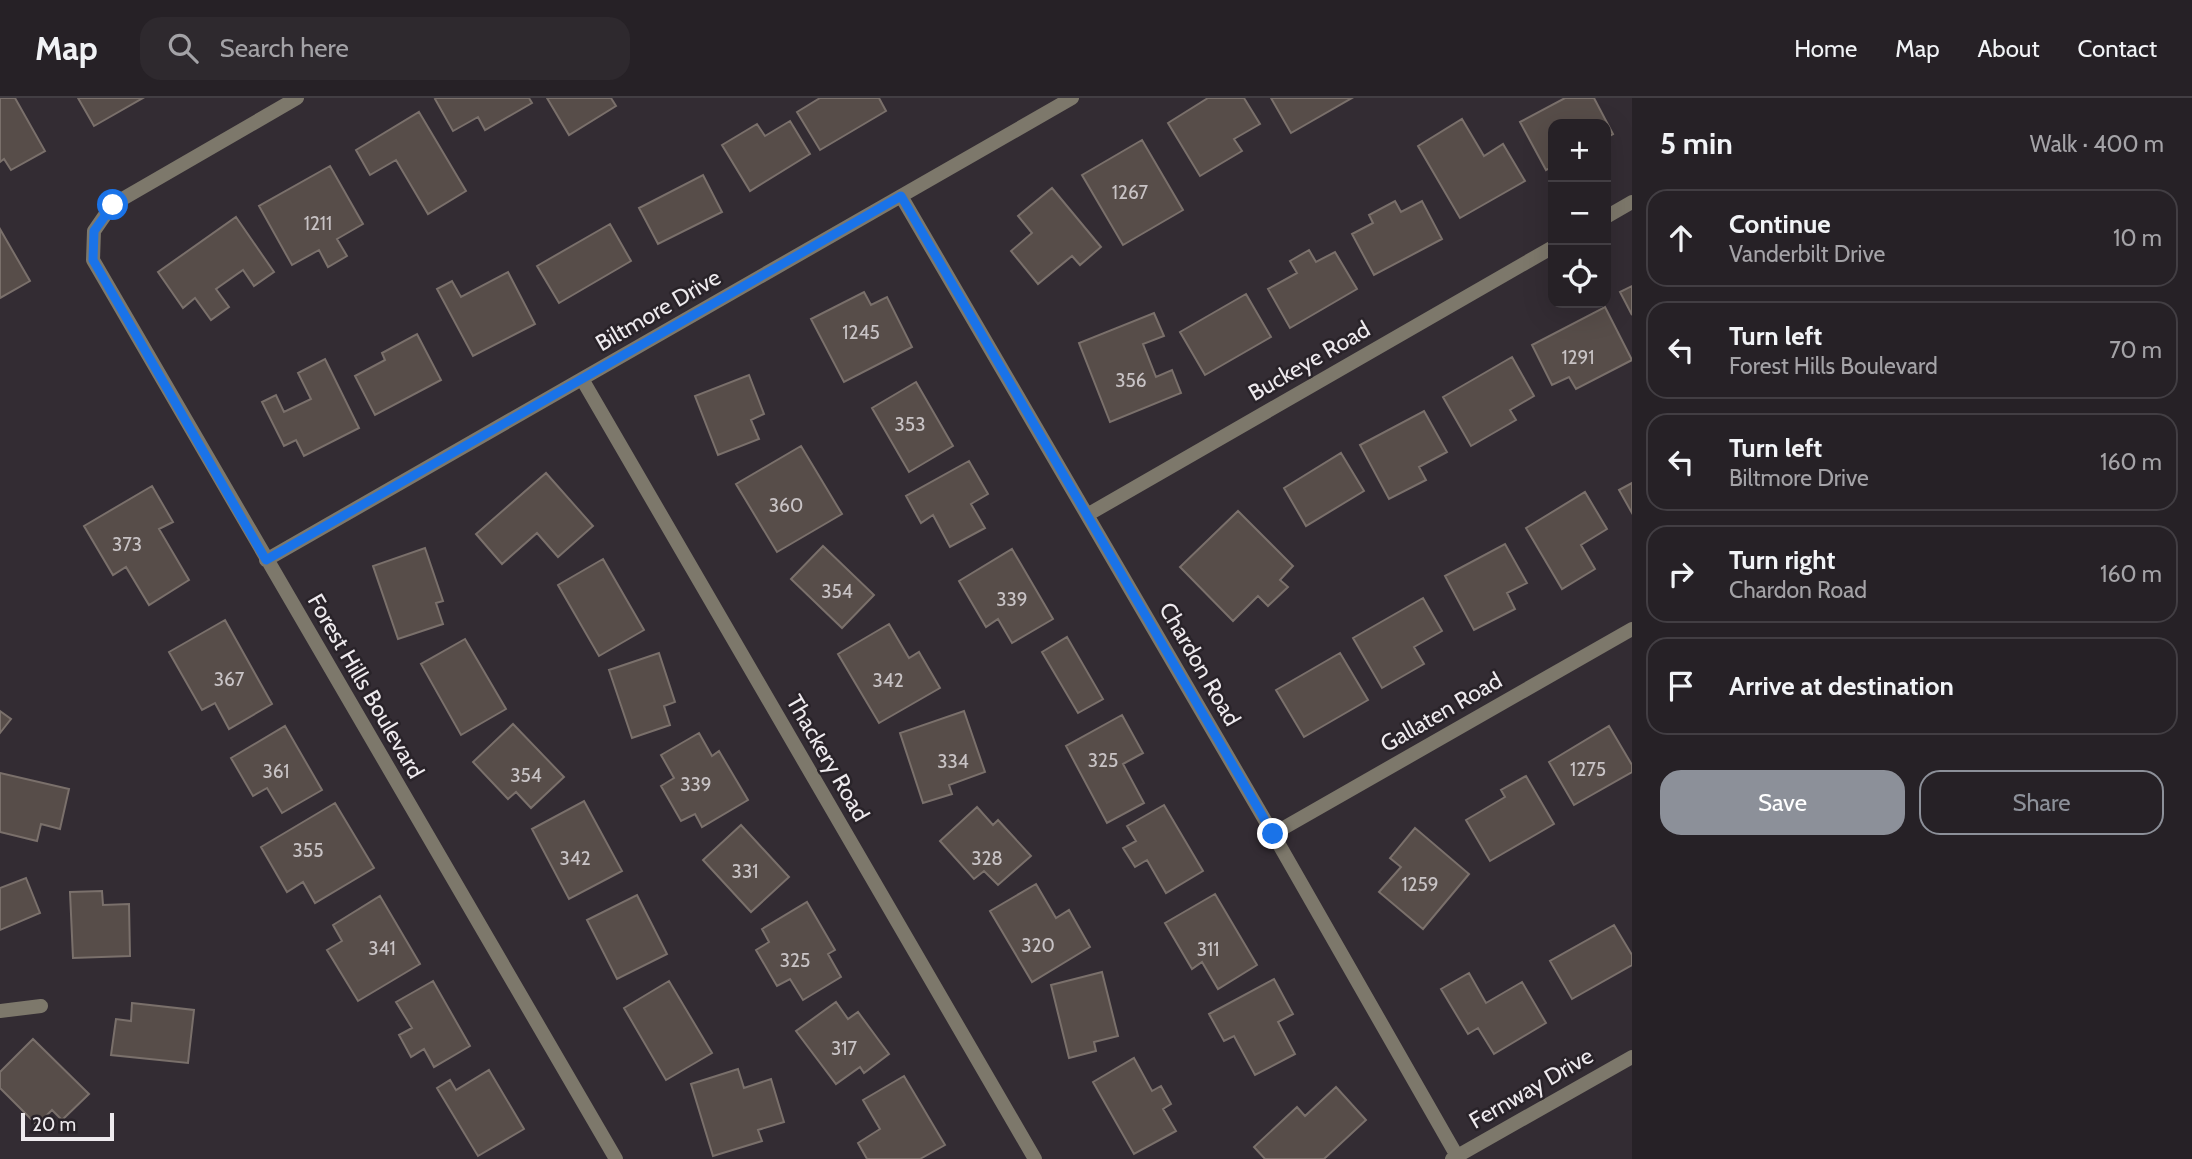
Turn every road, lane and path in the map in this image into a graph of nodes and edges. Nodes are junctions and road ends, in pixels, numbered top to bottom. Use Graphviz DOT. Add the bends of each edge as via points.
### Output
graph roads {
  1 [pos="297,98"];
  2 [pos="1072,98"];
  3 [pos="901,196"];
  4 [pos="1632,202"];
  5 [pos="1611,214"];
  6 [pos="1548,250"];
  7 [pos="582,379"];
  8 [pos="1087,515"];
  9 [pos="266,560"];
  10 [pos="1632,629"];
  11 [pos="1273,834"];
  12 [pos="41,1006"];
  13 [pos="0,1011"];
  14 [pos="1632,1057"];
  15 [pos="1455,1158"];
  16 [pos="616,1159"];
  17 [pos="1035,1159"];
  1 -- 9 [label="street, Forest Hills Boulevard" via="113,205 94,231 93,260"];
  2 -- 3 [label="street, Biltmore Drive"];
  3 -- 7 [label="street, Biltmore Drive"];
  3 -- 8 [label="street, Chardon Road"];
  4 -- 5 [label="street"];
  6 -- 8 [label="street, Buckeye Road"];
  7 -- 9 [label="street, Biltmore Drive"];
  7 -- 17 [label="street, Thackery Road"];
  8 -- 11 [label="street, Chardon Road"];
  9 -- 16 [label="street, Forest Hills Boulevard"];
  10 -- 11 [label="street, Gallaten Road"];
  11 -- 15 [label="street, Chardon Road"];
  12 -- 13 [label="street"];
  14 -- 15 [label="street, Fernway Drive"];
}
